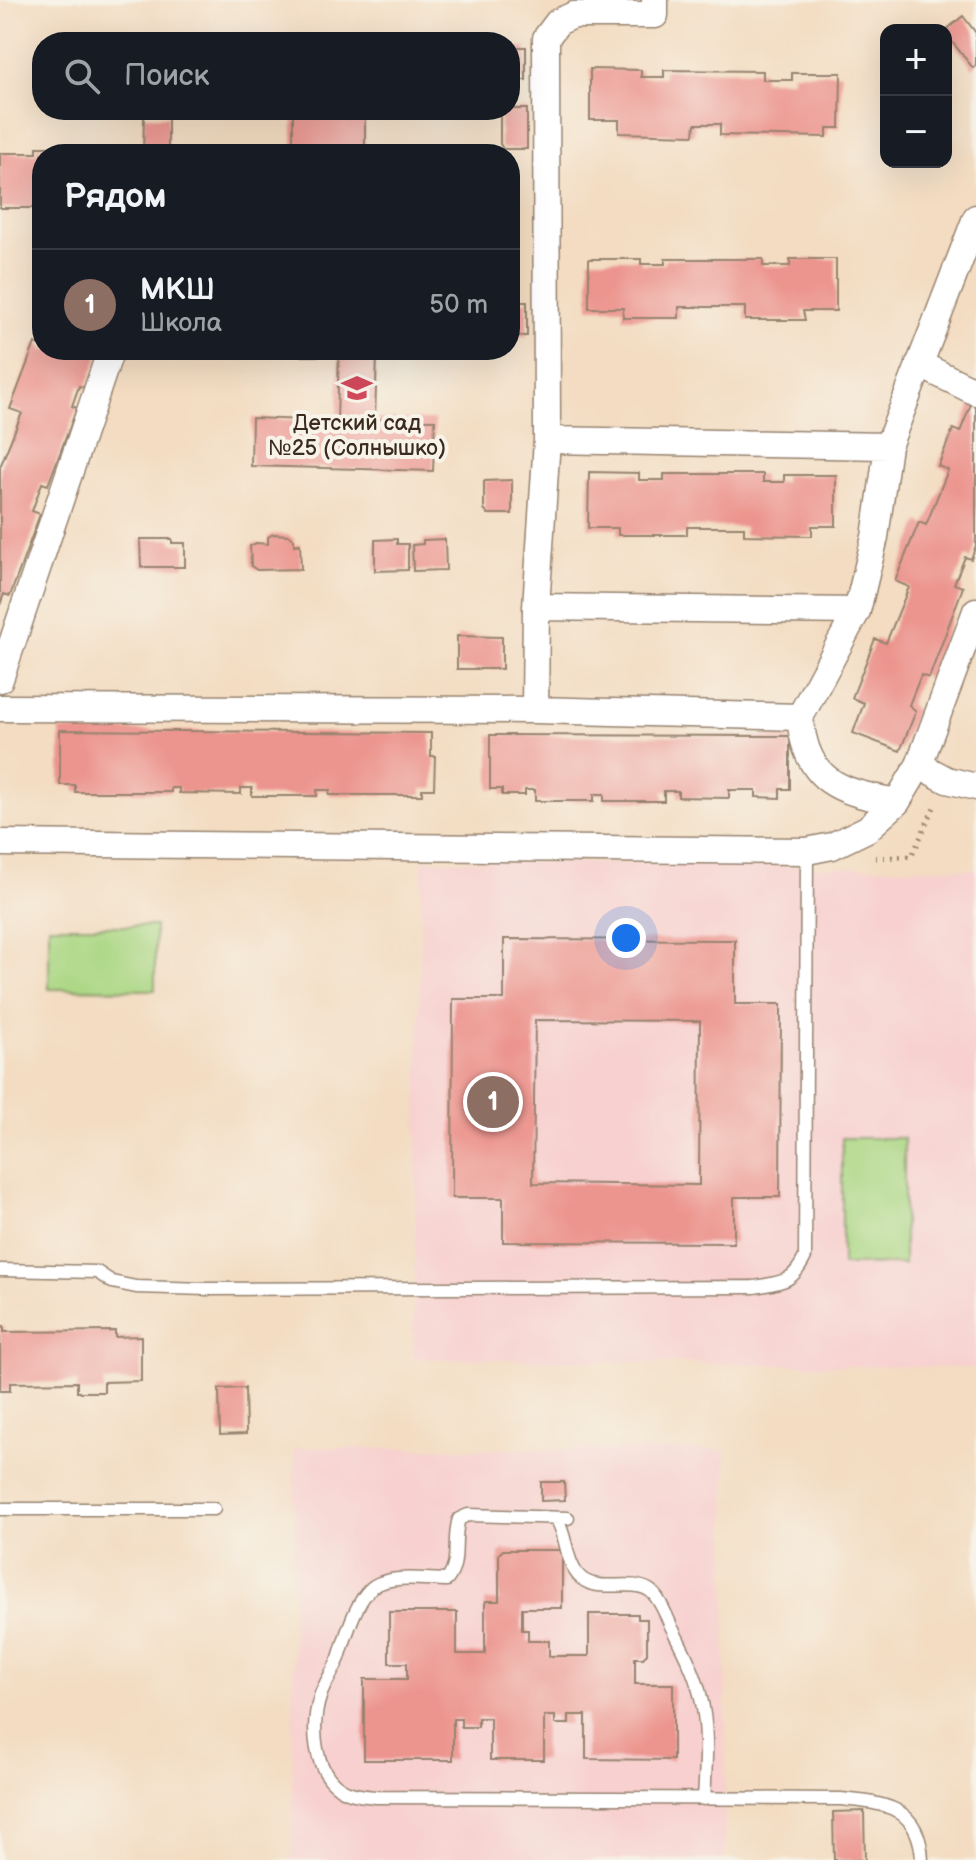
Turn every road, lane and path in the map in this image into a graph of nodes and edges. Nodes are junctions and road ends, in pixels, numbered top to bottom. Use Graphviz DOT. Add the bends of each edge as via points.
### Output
graph roads {
  1 [pos="655,0"];
  2 [pos="976,218"];
  3 [pos="107,360"];
  4 [pos="919,364"];
  5 [pos="976,392"];
  6 [pos="547,440"];
  7 [pos="888,446"];
  8 [pos="536,607"];
  9 [pos="857,611"];
  10 [pos="976,611"];
  11 [pos="0,679"];
  12 [pos="0,708"];
  13 [pos="535,710"];
  14 [pos="800,717"];
  15 [pos="919,765"];
  16 [pos="976,787"];
  17 [pos="897,802"];
  18 [pos="0,843"];
  19 [pos="807,851"];
  20 [pos="0,1270"];
  21 [pos="0,1509"];
  22 [pos="214,1509"];
  23 [pos="704,1799"];
  24 [pos="922,1860"];
  1 -- 6 [label="street" via="655,15 574,15 558,22 546,38"];
  2 -- 4 [label="street"];
  3 -- 11 [label="street"];
  4 -- 5 [label="street"];
  4 -- 7 [label="street"];
  6 -- 7 [label="street"];
  6 -- 8 [label="street"];
  7 -- 9 [label="street" via="875,537"];
  8 -- 9 [label="street"];
  8 -- 13 [label="street"];
  9 -- 14 [label="street"];
  10 -- 15 [label="street"];
  12 -- 13 [label="street"];
  13 -- 14 [label="street"];
  14 -- 17 [label="street" via="810,758 826,781 854,794"];
  15 -- 16 [label="street"];
  15 -- 17 [label="street"];
  17 -- 19 [label="street" via="867,829"];
  18 -- 19 [label="street"];
  19 -- 20 [label="lane" via="805,1257 788,1280 754,1287 207,1289 136,1287 97,1272"];
  21 -- 22 [label="lane"];
  23 -- 23 [label="lane" via="357,1795 329,1778 320,1760 320,1695 366,1593 390,1580 447,1580 452,1575 459,1519 562,1518 580,1577 651,1591 663,1609 701,1696 707,1748"];
  23 -- 24 [label="lane" via="878,1802 905,1814 919,1836"];
}
